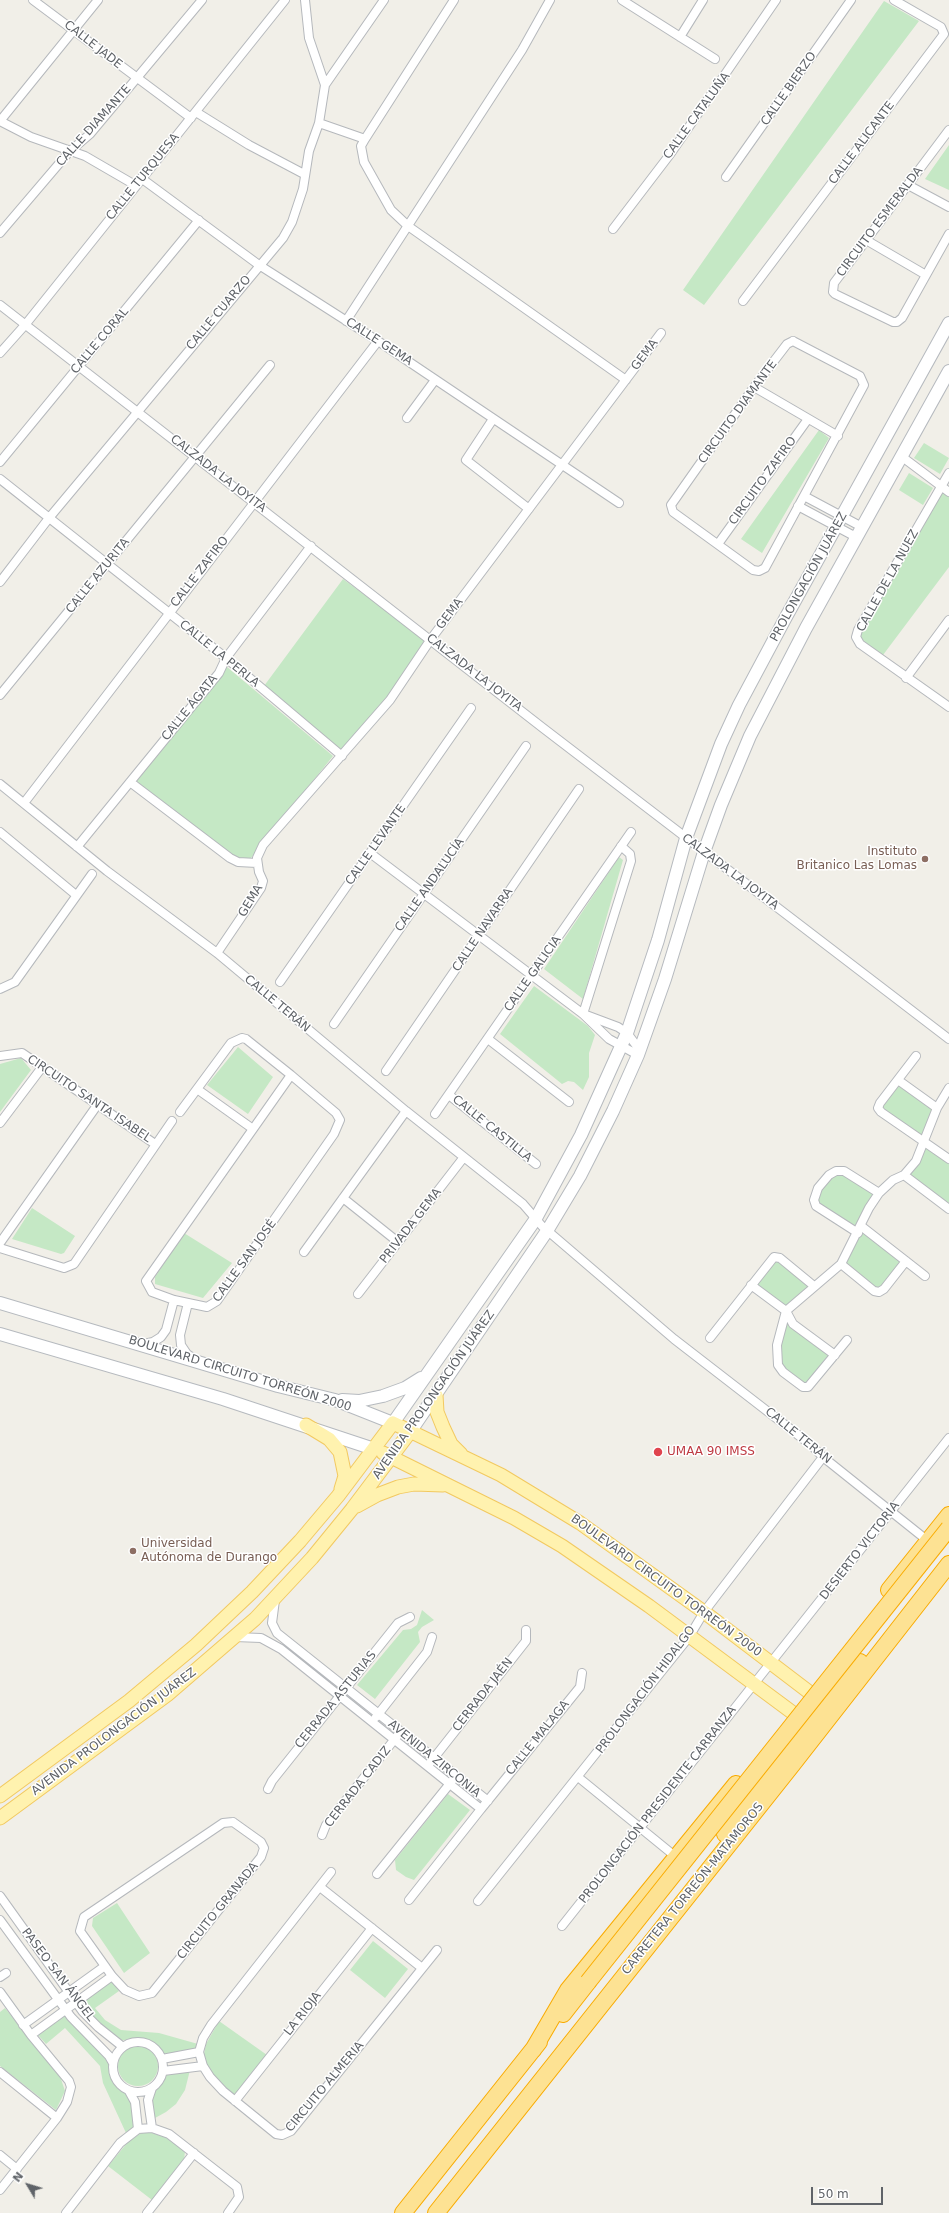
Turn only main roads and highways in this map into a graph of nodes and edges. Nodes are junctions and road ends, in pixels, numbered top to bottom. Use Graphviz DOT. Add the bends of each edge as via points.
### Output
graph roads {
  1 [pos="436,1395"];
  2 [pos="393,1423"];
  3 [pos="306,1425"];
  4 [pos="410,1432"];
  5 [pos="374,1449"];
  6 [pos="391,1456"];
  7 [pos="466,1459"];
  8 [pos="447,1485"];
  9 [pos="338,1496"];
  10 [pos="352,1509"];
  11 [pos="949,1515"];
  12 [pos="949,1528"];
  13 [pos="946,1568"];
  14 [pos="826,1671"];
  15 [pos="844,1680"];
  16 [pos="809,1692"];
  17 [pos="827,1703"];
  18 [pos="811,1710"];
  19 [pos="793,1713"];
  20 [pos="807,1728"];
  21 [pos="770,1742"];
  22 [pos="783,1758"];
  23 [pos="50,1759"];
  24 [pos="60,1775"];
  25 [pos="0,1796"];
  26 [pos="0,1818"];
  27 [pos="643,1952"];
  28 [pos="533,2050"];
  29 [pos="403,2213"];
  30 [pos="436,2213"];
  1 -- 7 [label="main road" via="437,1412 451,1444"];
  2 -- 4 [label="main road, BOULEVARD CIRCUITO TORREÓN 2000"];
  2 -- 5 [label="main road, AVENIDA PROLONGACIÓN JUÁREZ"];
  3 -- 9 [label="main road" via="329,1440 340,1452 345,1476"];
  4 -- 6 [label="main road, AVENIDA PROLONGACIÓN JUÁREZ"];
  4 -- 7 [label="main road, BOULEVARD CIRCUITO TORREÓN 2000"];
  5 -- 6 [label="main road"];
  5 -- 9 [label="main road, AVENIDA PROLONGACIÓN JUÁREZ"];
  6 -- 8 [label="main road"];
  6 -- 10 [label="main road, AVENIDA PROLONGACIÓN JUÁREZ"];
  7 -- 16 [label="main road, BOULEVARD CIRCUITO TORREÓN 2000" via="501,1475 580,1523 704,1612"];
  8 -- 10 [label="main road" via="414,1484 398,1487"];
  8 -- 19 [label="main road" via="514,1518 562,1546"];
  9 -- 23 [label="main road, AVENIDA PROLONGACIÓN JUÁREZ" via="300,1542 196,1645 129,1701"];
  10 -- 24 [label="main road, AVENIDA PROLONGACIÓN JUÁREZ" via="276,1597 235,1636 167,1695"];
  11 -- 14 [label="highway"];
  12 -- 28 [label="highway, bridge"];
  13 -- 15 [label="highway"];
  13 -- 27 [label="highway, CARRETERA TORREÓN-MATAMOROS"];
  14 -- 15 [label="highway" via="832,1681"];
  14 -- 16 [label="highway"];
  15 -- 17 [label="highway"];
  16 -- 18 [label="highway" via="813,1701"];
  16 -- 19 [label="highway"];
  17 -- 18 [label="highway"];
  17 -- 20 [label="highway"];
  18 -- 19 [label="highway" via="803,1714"];
  18 -- 20 [label="highway"];
  19 -- 21 [label="highway"];
  20 -- 22 [label="highway"];
  21 -- 22 [label="highway" via="781,1746"];
  21 -- 28 [label="highway" via="568,1990"];
  22 -- 27 [label="highway" via="667,1914"];
  23 -- 24 [label="main road"];
  23 -- 25 [label="main road, AVENIDA PROLONGACIÓN JUÁREZ"];
  24 -- 26 [label="main road, AVENIDA PROLONGACIÓN JUÁREZ"];
  27 -- 30 [label="highway, CARRETERA TORREÓN-MATAMOROS"];
  28 -- 29 [label="highway"];
}
